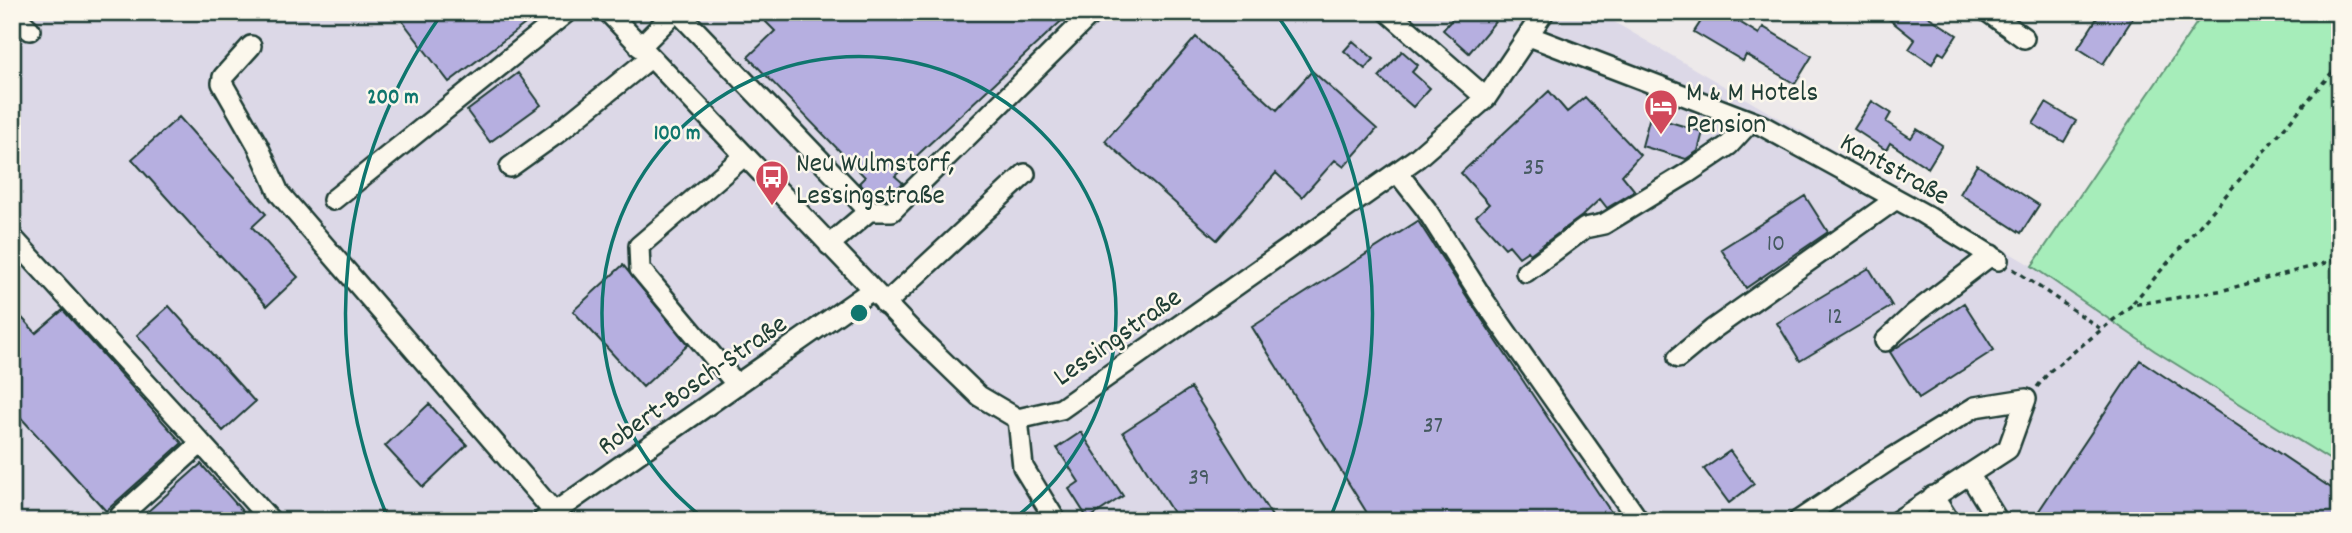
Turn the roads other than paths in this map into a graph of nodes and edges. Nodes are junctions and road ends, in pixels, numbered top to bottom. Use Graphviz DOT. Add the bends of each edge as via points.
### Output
graph roads {
  1 [pos="567,12"];
  2 [pos="608,12"];
  3 [pos="677,12"];
  4 [pos="1093,12"];
  5 [pos="1388,12"];
  6 [pos="1544,12"];
  7 [pos="1988,12"];
  8 [pos="12,13"];
  9 [pos="30,30"];
  10 [pos="1529,36"];
  11 [pos="2024,38"];
  12 [pos="251,46"];
  13 [pos="645,52"];
  14 [pos="1486,98"];
  15 [pos="1751,121"];
  16 [pos="744,156"];
  17 [pos="510,167"];
  18 [pos="1397,172"];
  19 [pos="1025,174"];
  20 [pos="1896,199"];
  21 [pos="333,200"];
  22 [pos="869,211"];
  23 [pos="12,237"];
  24 [pos="829,245"];
  25 [pos="1526,272"];
  26 [pos="879,297"];
  27 [pos="1885,341"];
  28 [pos="1678,358"];
  29 [pos="737,385"];
  30 [pos="1018,419"];
  31 [pos="201,443"];
  32 [pos="1969,474"];
  33 [pos="1933,496"];
  34 [pos="120,516"];
  35 [pos="548,517"];
  36 [pos="271,521"];
  37 [pos="1056,521"];
  38 [pos="1639,521"];
  39 [pos="1798,521"];
  40 [pos="1897,521"];
  41 [pos="1949,521"];
  42 [pos="1998,521"];
  1 -- 21 [label="street"];
  2 -- 13 [label="street"];
  3 -- 13 [label="street"];
  3 -- 22 [label="street"];
  4 -- 22 [label="street" via="892,211"];
  5 -- 14 [label="street"];
  6 -- 10 [label="street, Lessingstraße"];
  7 -- 11 [label="street"];
  8 -- 9 [label="street"];
  10 -- 14 [label="street, Lessingstraße"];
  10 -- 15 [label="street, Kantstraße"];
  12 -- 35 [label="street" via="222,83 279,193"];
  13 -- 16 [label="street"];
  13 -- 17 [label="street" via="556,134"];
  14 -- 18 [label="street, Lessingstraße"];
  15 -- 20 [label="street, Kantstraße"];
  15 -- 25 [label="street" via="1729,145 1697,167 1604,224 1585,228"];
  16 -- 24 [label="street"];
  16 -- 29 [label="street" via="639,246 640,270"];
  18 -- 30 [label="street, Lessingstraße" via="1060,409"];
  18 -- 38 [label="street"];
  19 -- 26 [label="street, Robert-Bosch-Straße"];
  20 -- 27 [label="street, Kantstraße" via="1995,258 1915,313"];
  20 -- 28 [label="street"];
  22 -- 24 [label="street"];
  23 -- 31 [label="street"];
  24 -- 26 [label="street"];
  26 -- 29 [label="street, Robert-Bosch-Straße"];
  26 -- 30 [label="street" via="979,396"];
  29 -- 35 [label="street, Robert-Bosch-Straße"];
  30 -- 37 [label="street" via="1023,467"];
  31 -- 34 [label="street"];
  31 -- 36 [label="street"];
  32 -- 33 [label="street"];
  32 -- 39 [label="street" via="2008,449 2026,399 1975,407"];
  32 -- 42 [label="street"];
  33 -- 40 [label="street"];
  33 -- 41 [label="street"];
}
